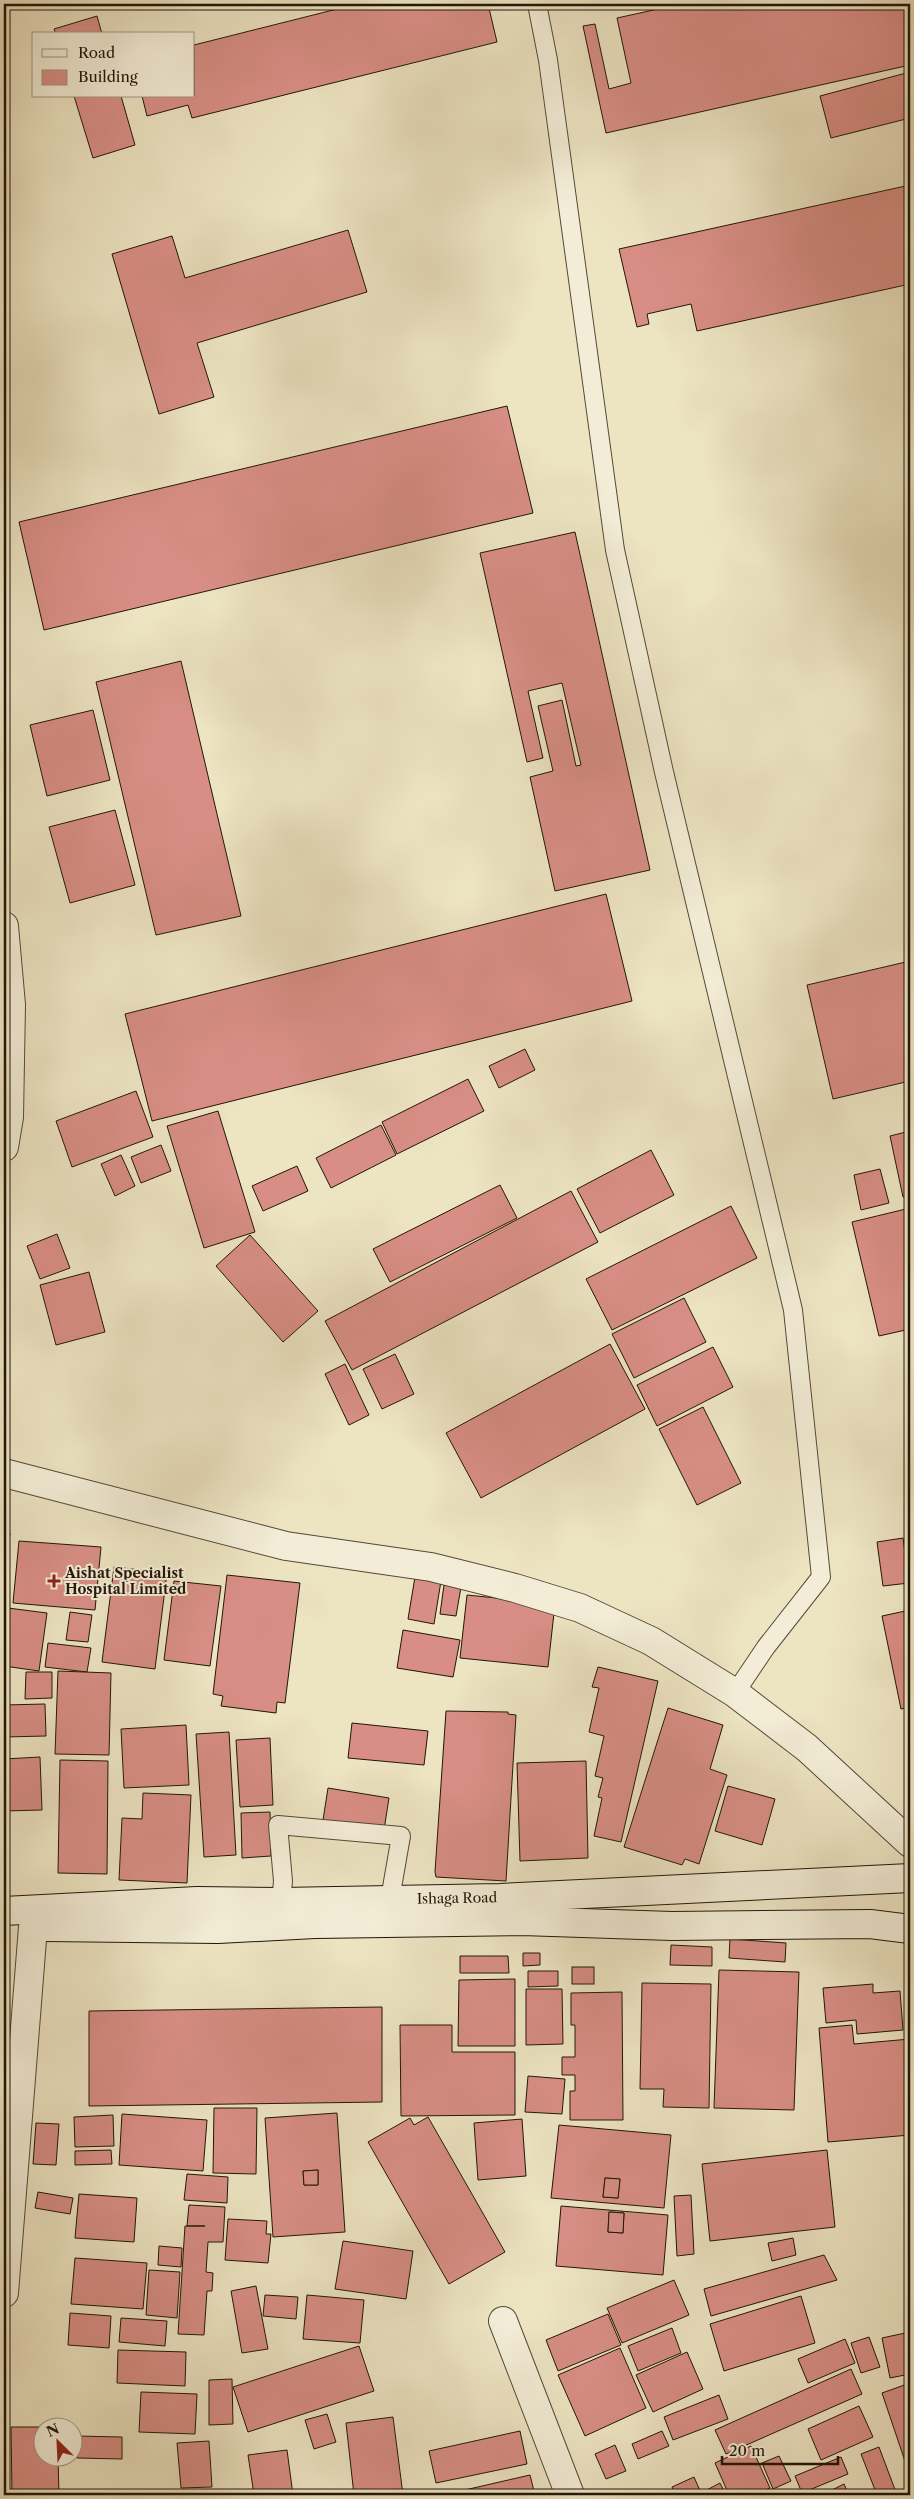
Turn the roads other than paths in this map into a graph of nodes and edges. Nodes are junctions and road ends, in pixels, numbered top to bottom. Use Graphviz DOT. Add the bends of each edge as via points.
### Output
graph roads {
  1 [pos="537,4"];
  2 [pos="4,926"];
  3 [pos="6,1117"];
  4 [pos="4,1148"];
  5 [pos="4,1473"];
  6 [pos="735,1693"];
  7 [pos="910,1843"];
  8 [pos="910,1878"];
  9 [pos="390,1899"];
  10 [pos="281,1902"];
  11 [pos="4,1911"];
  12 [pos="33,1928"];
  13 [pos="910,1929"];
  14 [pos="4,1930"];
  15 [pos="4,2293"];
  16 [pos="503,2321"];
  17 [pos="570,2495"];
  1 -- 6 [label="lane" via="548,60 615,550 664,772 793,1310 821,1577"];
  2 -- 3 [label="main road" via="11,1006"];
  3 -- 4 [label="main road"];
  5 -- 6 [label="main road" via="286,1546 431,1567 515,1588 580,1608 651,1641"];
  6 -- 7 [label="main road" via="807,1748"];
  8 -- 9 [label="main road, Ishaga Road" via="500,1898"];
  9 -- 10 [label="main road, Ishaga Road"];
  9 -- 10 [label="lane" via="401,1836 278,1826 283,1881"];
  10 -- 11 [label="main road, Ishaga Road" via="197,1901"];
  12 -- 13 [label="main road, Ishaga Road" via="218,1928 522,1921 672,1926 870,1924"];
  12 -- 14 [label="main road, Ishaga Road"];
  12 -- 15 [label="main road"];
  16 -- 17 [label="main road"];
}
